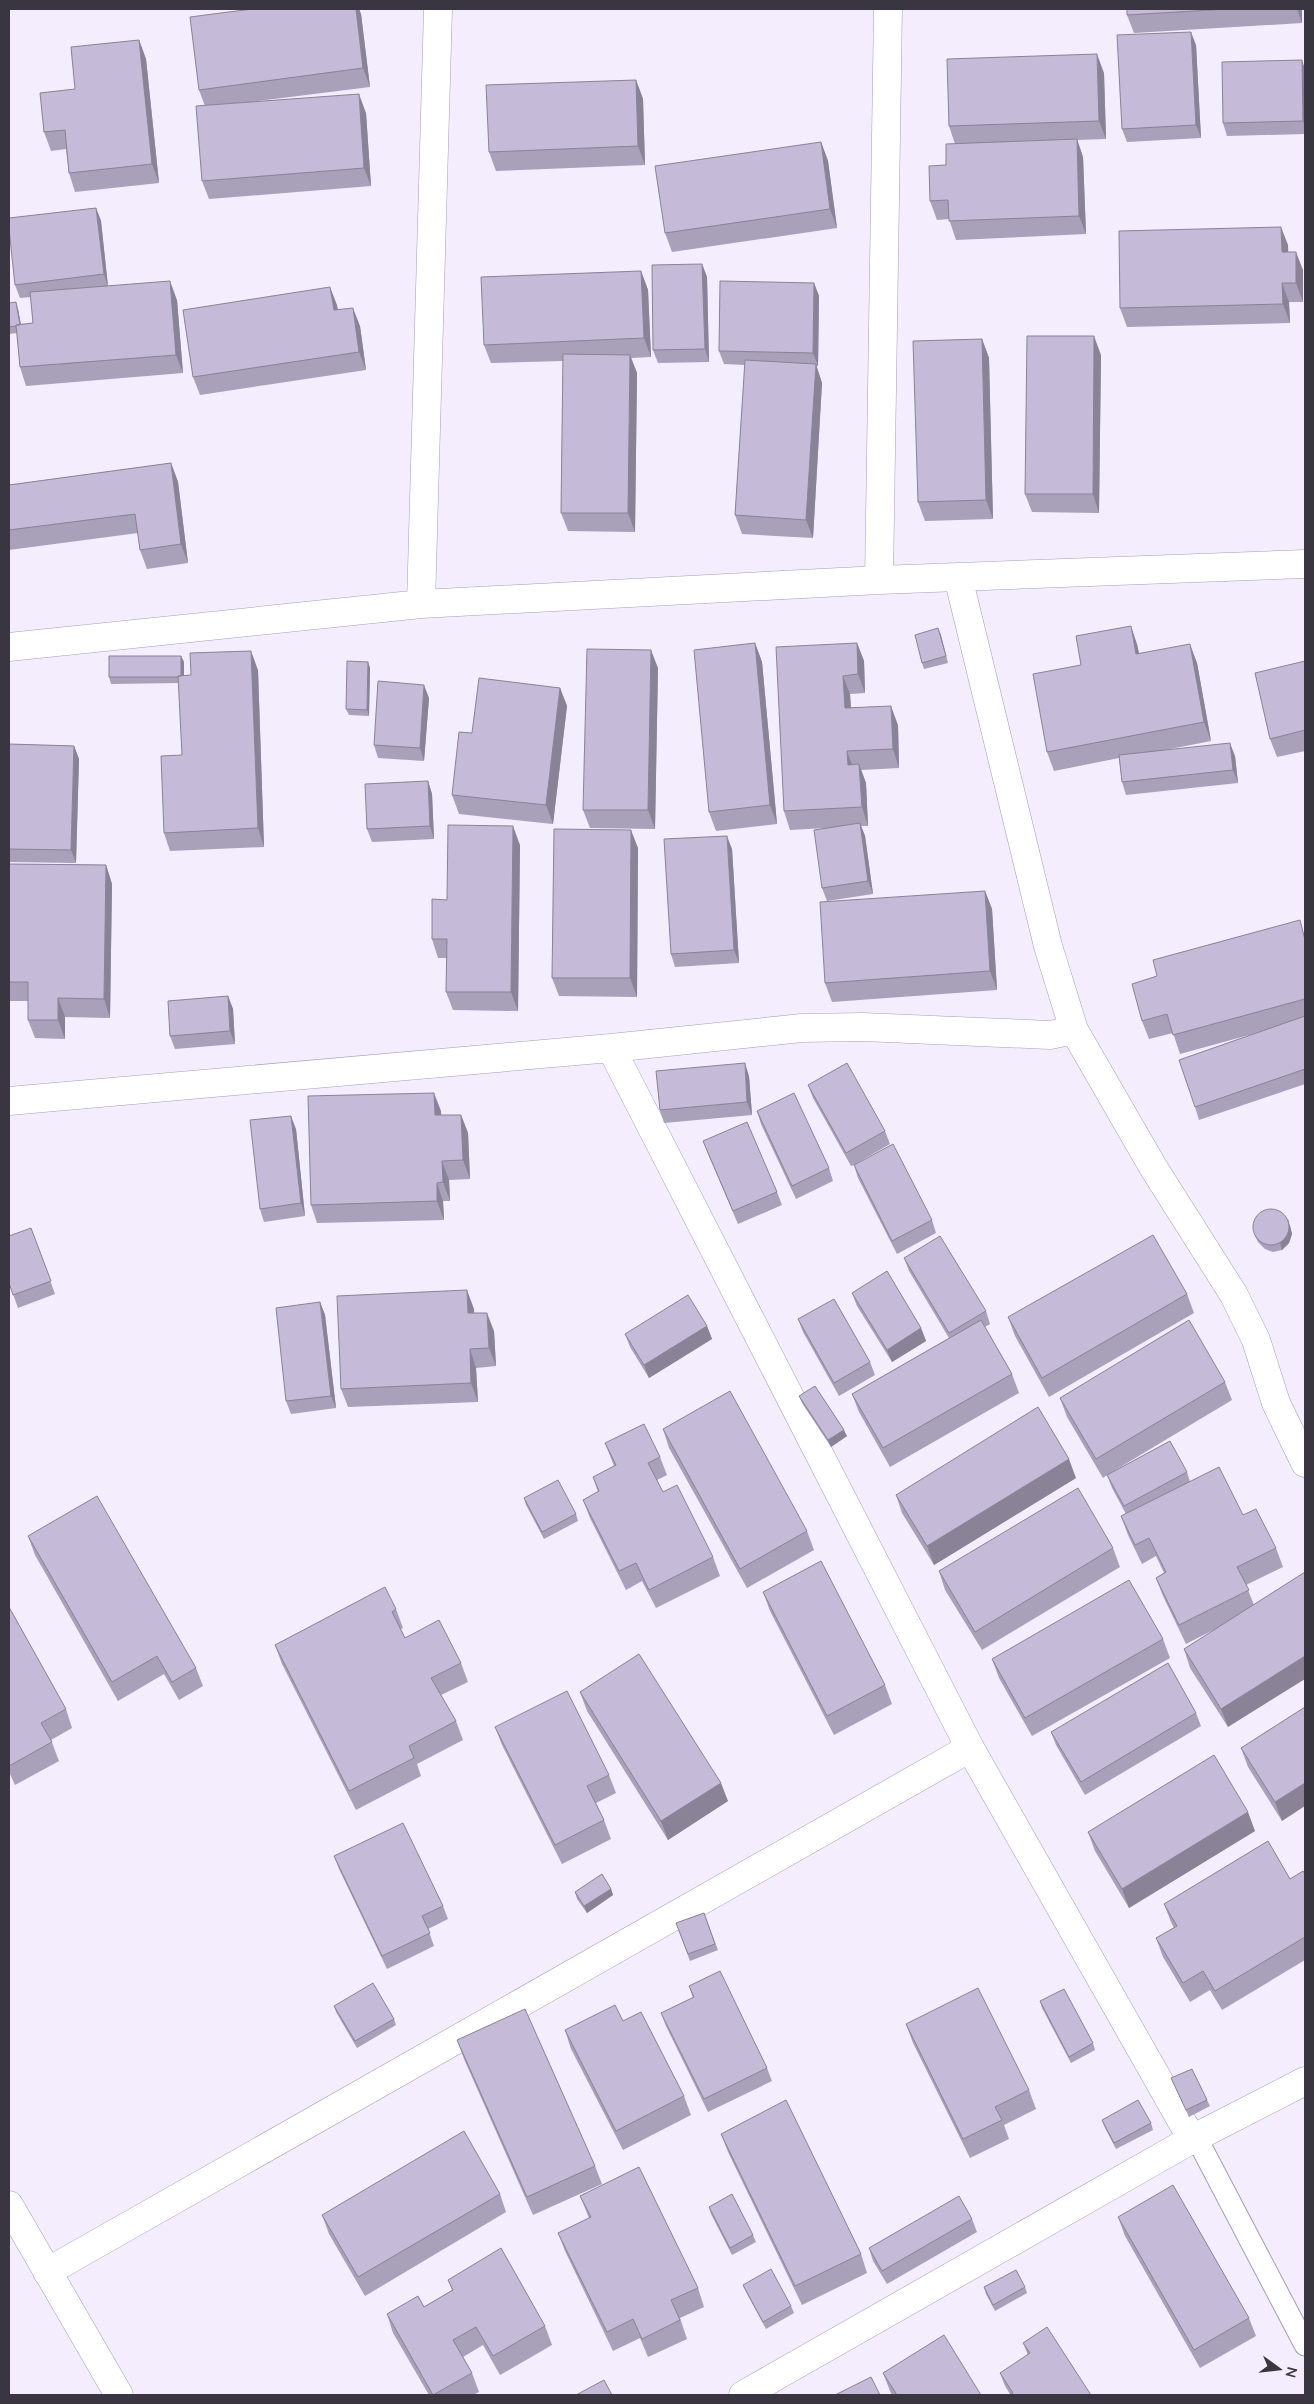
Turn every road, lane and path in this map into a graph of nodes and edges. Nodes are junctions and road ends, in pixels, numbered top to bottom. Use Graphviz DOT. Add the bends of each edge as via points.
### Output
graph roads {
  1 [pos="438,9"];
  2 [pos="888,9"];
  3 [pos="1305,564"];
  4 [pos="958,577"];
  5 [pos="879,580"];
  6 [pos="421,604"];
  7 [pos="9,646"];
  8 [pos="1074,1030"];
  9 [pos="610,1048"];
  10 [pos="9,1101"];
  11 [pos="1305,1463"];
  12 [pos="970,1748"];
  13 [pos="1305,2081"];
  14 [pos="1195,2139"];
  15 [pos="9,2205"];
  16 [pos="47,2272"];
  17 [pos="1305,2345"];
  18 [pos="119,2395"];
  19 [pos="743,2395"];
  1 -- 6 [label="street"];
  2 -- 5 [label="street"];
  3 -- 4 [label="street"];
  4 -- 5 [label="street"];
  4 -- 8 [label="street" via="1048,946"];
  5 -- 6 [label="street"];
  6 -- 7 [label="street"];
  8 -- 9 [label="street" via="1050,1035 863,1027 802,1028"];
  8 -- 11 [label="street" via="1153,1166 1234,1295 1256,1340 1276,1403"];
  9 -- 10 [label="street"];
  9 -- 12 [label="street"];
  12 -- 14 [label="street"];
  12 -- 16 [label="street"];
  13 -- 14 [label="street"];
  14 -- 17 [label="lane"];
  14 -- 19 [label="street"];
  15 -- 16 [label="street"];
  16 -- 18 [label="street"];
}
